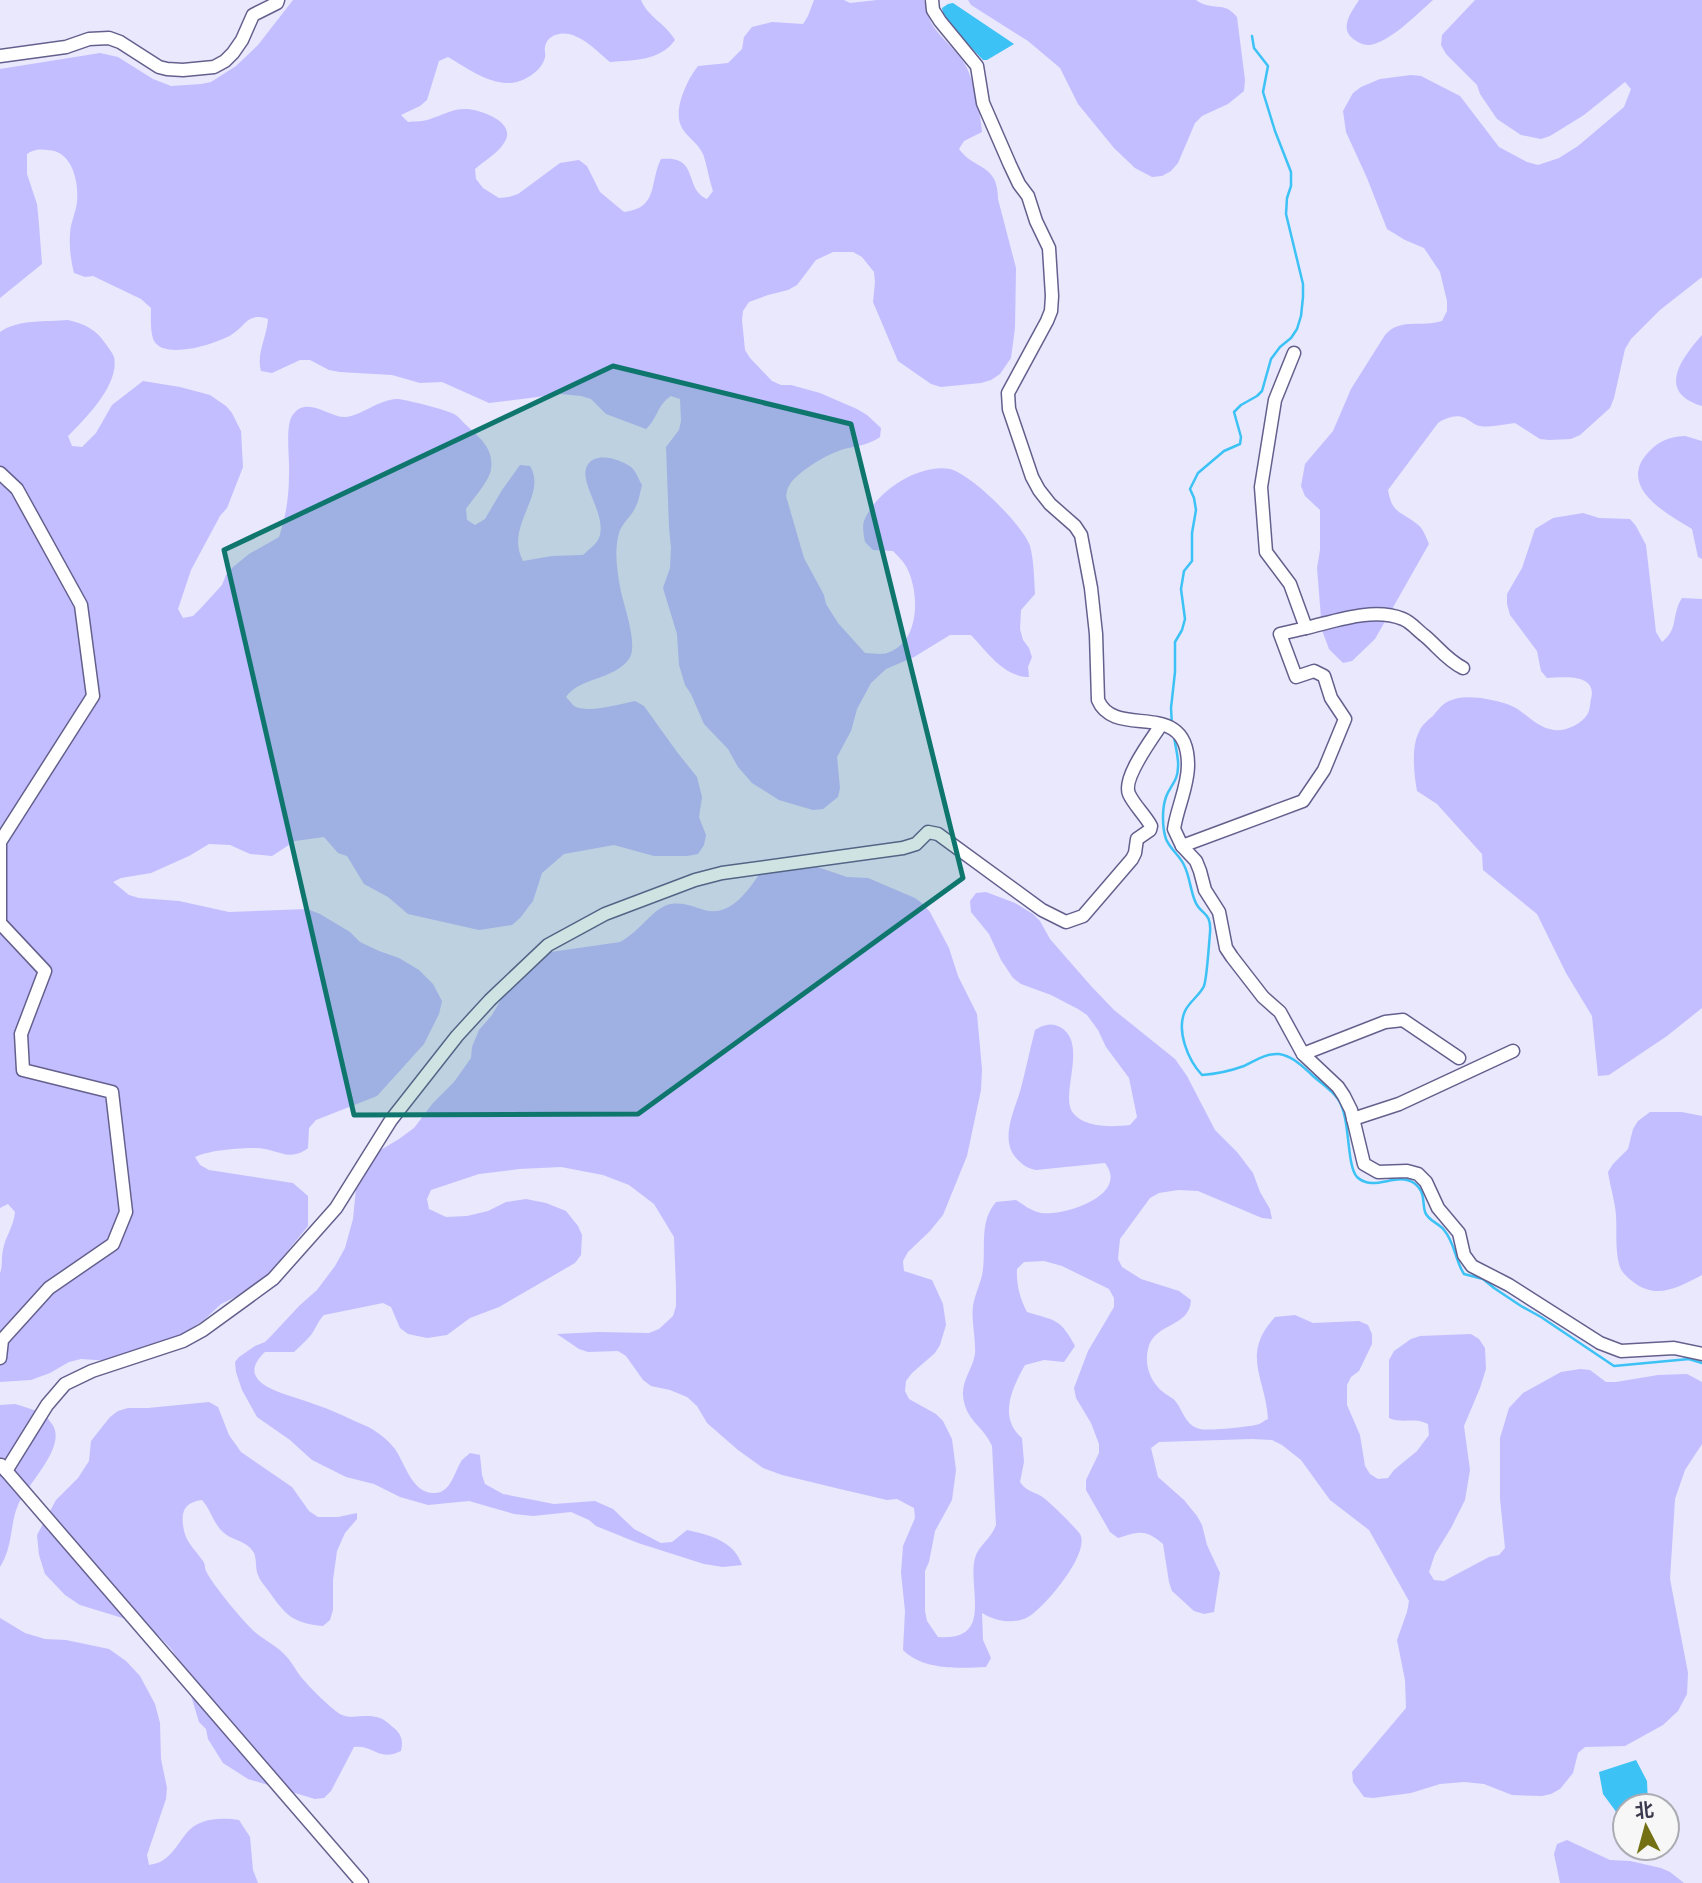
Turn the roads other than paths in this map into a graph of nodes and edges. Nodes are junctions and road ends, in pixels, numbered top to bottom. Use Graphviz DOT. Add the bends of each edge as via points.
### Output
graph roads {
  1 [pos="278,0"];
  2 [pos="932,0"];
  3 [pos="0,56"];
  4 [pos="1294,353"];
  5 [pos="0,473"];
  6 [pos="1306,628"];
  7 [pos="1463,668"];
  8 [pos="1163,725"];
  9 [pos="1182,846"];
  10 [pos="1513,1051"];
  11 [pos="1303,1054"];
  12 [pos="1459,1058"];
  13 [pos="1353,1119"];
  14 [pos="1702,1354"];
  15 [pos="0,1358"];
  16 [pos="3,1468"];
  17 [pos="362,1883"];
  1 -- 3 [label="street" via="253,15 233,52 214,67 159,67 109,38"];
  2 -- 8 [label="street" via="940,22 977,66 983,103 1049,248 1051,311 1008,393 1009,409 1039,490 1081,535 1096,634 1098,700 1101,708 1116,718"];
  4 -- 6 [label="street" via="1275,400 1261,487 1266,552 1290,584"];
  5 -- 15 [label="street" via="17,489 81,606 93,696 0,842 0,923 45,971 21,1034 23,1070 112,1092 126,1212 113,1244 49,1289 2,1340"];
  6 -- 7 [label="street" via="1380,614 1406,620"];
  6 -- 9 [label="street" via="1280,634 1296,677 1314,671 1324,676 1345,719 1324,770 1303,801"];
  8 -- 9 [label="street" via="1179,732 1186,749 1187,778 1174,829"];
  8 -- 16 [label="street" via="1127,785 1150,830 1138,839 1132,859 1083,916 1066,922 1042,910 938,834 928,832 916,844 903,848 695,880 605,914 560,938 466,1026 391,1121 336,1208 273,1279 183,1341 65,1384"];
  9 -- 11 [label="street" via="1196,861 1205,890 1219,912 1226,948 1263,998 1280,1012"];
  10 -- 13 [label="street" via="1399,1104"];
  11 -- 12 [label="street" via="1385,1021 1403,1020"];
  11 -- 13 [label="street" via="1338,1087"];
  13 -- 14 [label="street" via="1364,1164 1378,1172 1418,1174 1459,1233 1472,1266 1509,1284 1600,1343 1621,1351 1674,1348"];
  16 -- 17 [label="street"];
}
